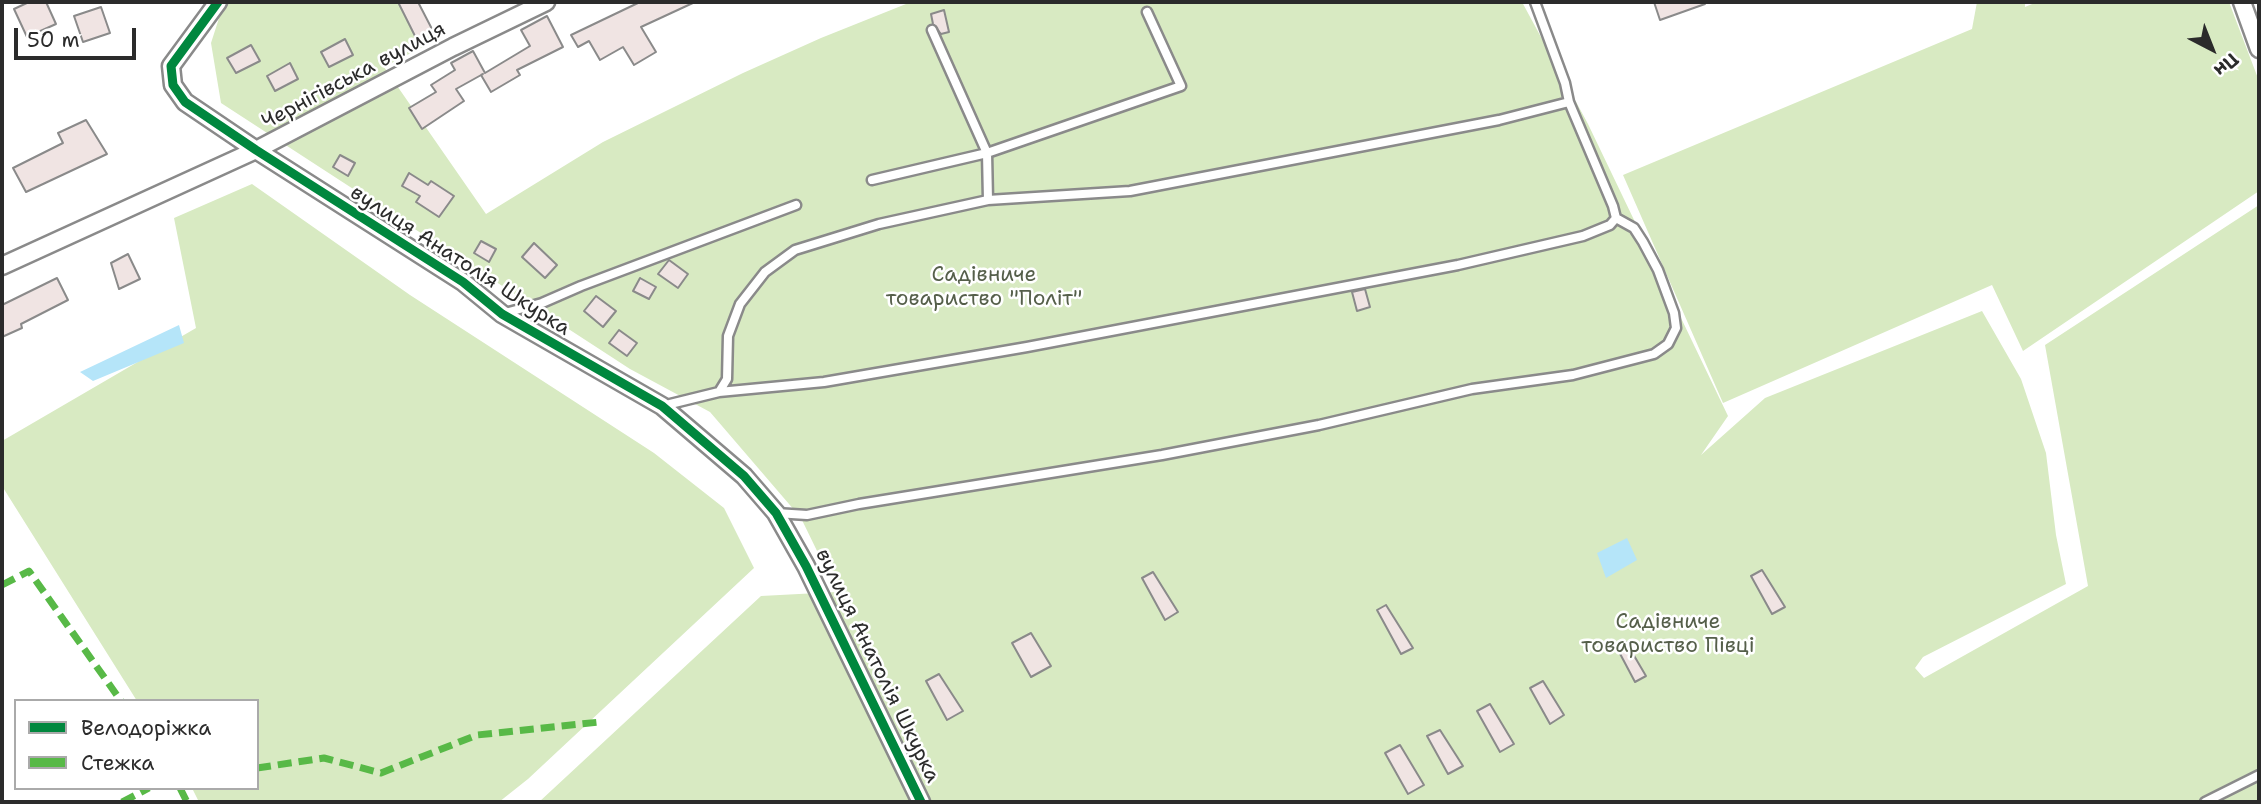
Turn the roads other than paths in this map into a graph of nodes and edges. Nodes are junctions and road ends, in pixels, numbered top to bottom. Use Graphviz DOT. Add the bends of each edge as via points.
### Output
graph roads {
  1 [pos="218,2"];
  2 [pos="546,2"];
  3 [pos="1535,2"];
  4 [pos="2242,2"];
  5 [pos="1147,12"];
  6 [pos="932,30"];
  7 [pos="2259,49"];
  8 [pos="1569,102"];
  9 [pos="256,150"];
  10 [pos="987,153"];
  11 [pos="872,180"];
  12 [pos="988,200"];
  13 [pos="796,205"];
  14 [pos="1616,218"];
  15 [pos="2,266"];
  16 [pos="502,314"];
  17 [pos="719,392"];
  18 [pos="662,406"];
  19 [pos="776,513"];
  20 [pos="2259,775"];
  21 [pos="921,802"];
  22 [pos="2206,802"];
  1 -- 9 [label="street, вулиця Анатолія Шкурка" via="172,66 173,85 185,102"];
  2 -- 9 [label="street, Чернігівська вулиця"];
  3 -- 8 [label="lane"];
  4 -- 7 [label="street"];
  5 -- 10 [label="lane" via="1181,86"];
  6 -- 10 [label="lane"];
  8 -- 12 [label="lane" via="1499,120 1130,191"];
  8 -- 14 [label="lane"];
  9 -- 15 [label="street, Чернігівська вулиця"];
  9 -- 16 [label="street, вулиця Анатолія Шкурка" via="463,282"];
  10 -- 11 [label="lane"];
  10 -- 12 [label="lane"];
  12 -- 17 [label="lane" via="879,224 795,250 765,272 740,304 728,335 726,380"];
  13 -- 16 [label="lane" via="542,303"];
  14 -- 17 [label="lane" via="1583,236 1458,265 824,382"];
  14 -- 19 [label="lane" via="1634,228 1643,242 1674,313 1676,328 1668,344 1654,354 1573,375 1472,389 1162,455 807,514"];
  16 -- 18 [label="street, вулиця Анатолія Шкурка"];
  17 -- 18 [label="lane"];
  18 -- 19 [label="street, вулиця Анатолія Шкурка" via="744,476"];
  19 -- 21 [label="street, вулиця Анатолія Шкурка"];
  20 -- 22 [label="lane"];
}
